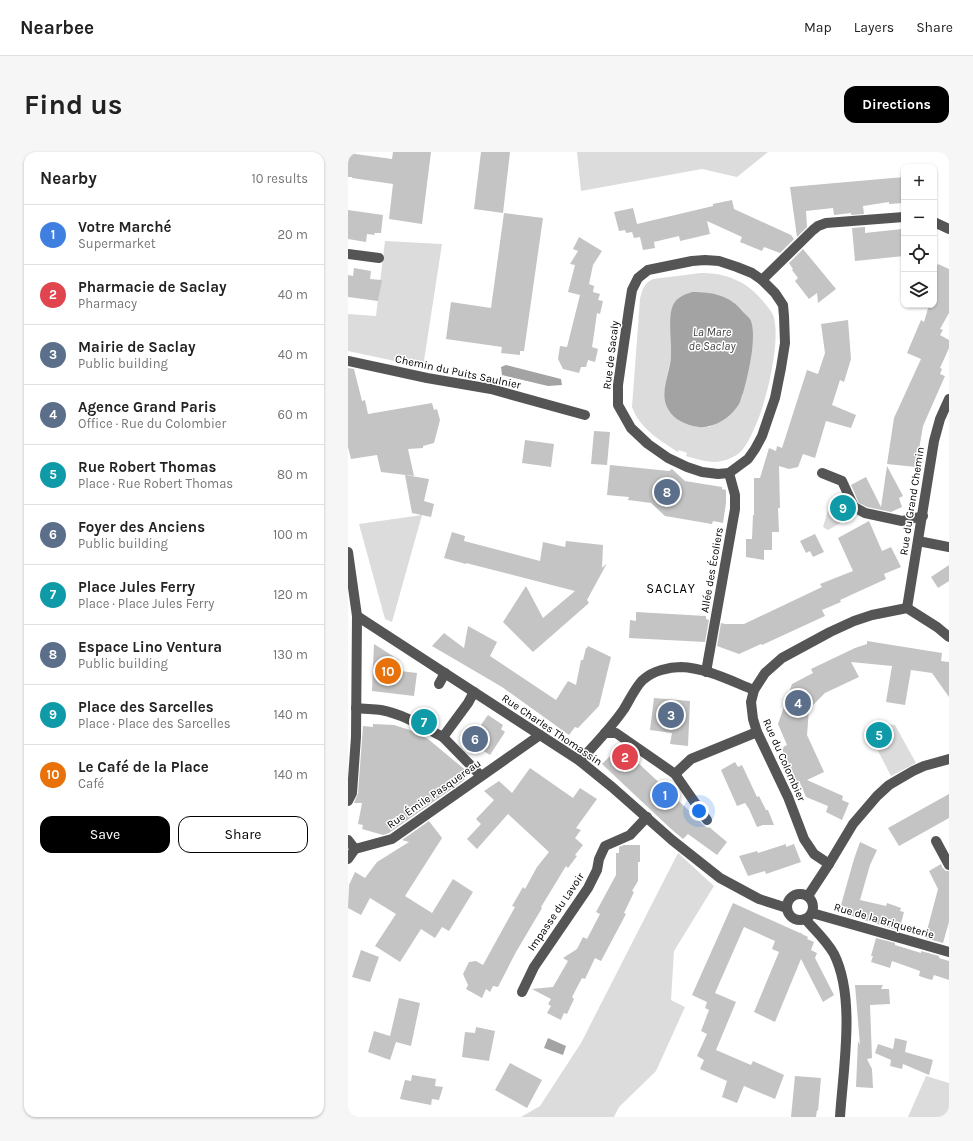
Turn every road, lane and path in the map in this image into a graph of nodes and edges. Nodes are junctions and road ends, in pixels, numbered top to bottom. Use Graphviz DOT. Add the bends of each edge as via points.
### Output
graph roads {
  1 [pos="901,216"];
  2 [pos="937,223"];
  3 [pos="949,229"];
  4 [pos="348,254"];
  5 [pos="379,258"];
  6 [pos="762,280"];
  7 [pos="348,361"];
  8 [pos="949,399"];
  9 [pos="585,416"];
  10 [pos="729,473"];
  11 [pos="822,473"];
  12 [pos="923,516"];
  13 [pos="918,541"];
  14 [pos="949,547"];
  15 [pos="348,552"];
  16 [pos="907,608"];
  17 [pos="352,616"];
  18 [pos="949,637"];
  19 [pos="706,672"];
  20 [pos="445,673"];
  21 [pos="439,684"];
  22 [pos="754,690"];
  23 [pos="474,692"];
  24 [pos="356,708"];
  25 [pos="757,732"];
  26 [pos="605,733"];
  27 [pos="540,735"];
  28 [pos="443,737"];
  29 [pos="949,759"];
  30 [pos="580,761"];
  31 [pos="675,774"];
  32 [pos="481,776"];
  33 [pos="348,801"];
  34 [pos="646,818"];
  35 [pos="708,820"];
  36 [pos="348,840"];
  37 [pos="936,841"];
  38 [pos="356,849"];
  39 [pos="348,859"];
  40 [pos="829,864"];
  41 [pos="949,865"];
  42 [pos="808,896"];
  43 [pos="787,908"];
  44 [pos="808,916"];
  45 [pos="949,952"];
  46 [pos="522,992"];
  47 [pos="840,1117"];
  1 -- 6 [label="street" via="826,223 818,226"];
  2 -- 3 [label="street"];
  4 -- 5 [label="street"];
  6 -- 10 [label="street, Rue de Sacaly" via="775,293 782,305 785,343 781,368 775,398 762,436 748,459"];
  6 -- 10 [label="street, Rue de Sacaly" via="737,267 719,261 705,260 648,270 638,278 632,290 618,385 618,405 631,428 668,458 702,472"];
  7 -- 9 [label="street, Chemin du Puits Saulnier" via="491,389"];
  8 -- 12 [label="street, Rue du Grand Chemin" via="934,441"];
  10 -- 19 [label="street, Allée des Écoliers" via="735,495 735,509"];
  11 -- 12 [label="street" via="842,481 854,507 865,512 902,521"];
  12 -- 13 [label="street, Rue du Grand Chemin"];
  13 -- 14 [label="street"];
  13 -- 16 [label="street, Rue du Grand Chemin"];
  15 -- 17 [label="street"];
  16 -- 18 [label="street"];
  16 -- 22 [label="street, Rue du Colombier" via="854,621 782,658 766,673"];
  17 -- 20 [label="street, Rue Charles Thomassin"];
  17 -- 24 [label="street"];
  19 -- 22 [label="street"];
  19 -- 26 [label="street" via="681,667 652,673 643,679"];
  20 -- 21 [label="street"];
  20 -- 23 [label="street, Rue Charles Thomassin"];
  22 -- 25 [label="street, Rue du Colombier" via="751,702"];
  23 -- 27 [label="street, Rue Charles Thomassin"];
  23 -- 28 [label="street"];
  24 -- 28 [label="street" via="382,710 399,715"];
  24 -- 33 [label="street" via="352,792"];
  25 -- 31 [label="street" via="691,759"];
  25 -- 40 [label="street, Rue du Colombier" via="788,797 804,839 814,854"];
  26 -- 30 [label="street"];
  26 -- 31 [label="street" via="616,733"];
  27 -- 30 [label="street, Rue Charles Thomassin"];
  27 -- 32 [label="street, Rue Émile Pasquereau"];
  28 -- 32 [label="street"];
  29 -- 40 [label="street" via="918,768 877,796 853,824"];
  30 -- 34 [label="street, Rue Charles Thomassin"];
  31 -- 35 [label="street"];
  32 -- 38 [label="street, Rue Émile Pasquereau" via="392,839"];
  34 -- 43 [label="street, Rue Charles Thomassin" via="720,878 758,899"];
  34 -- 46 [label="street, Impasse du Lavoir" via="630,835 605,846 588,888 534,967"];
  36 -- 38 [label="street"];
  37 -- 41 [label="street"];
  38 -- 39 [label="street"];
  40 -- 42 [label="street"];
  42 -- 43 [label="street" via="792,896"];
  42 -- 44 [label="street" via="813,904"];
  43 -- 44 [label="street" via="793,918 801,920"];
  44 -- 45 [label="street, Rue de la Briqueterie"];
  44 -- 47 [label="street" via="829,945 843,982 846,1046"];
}
